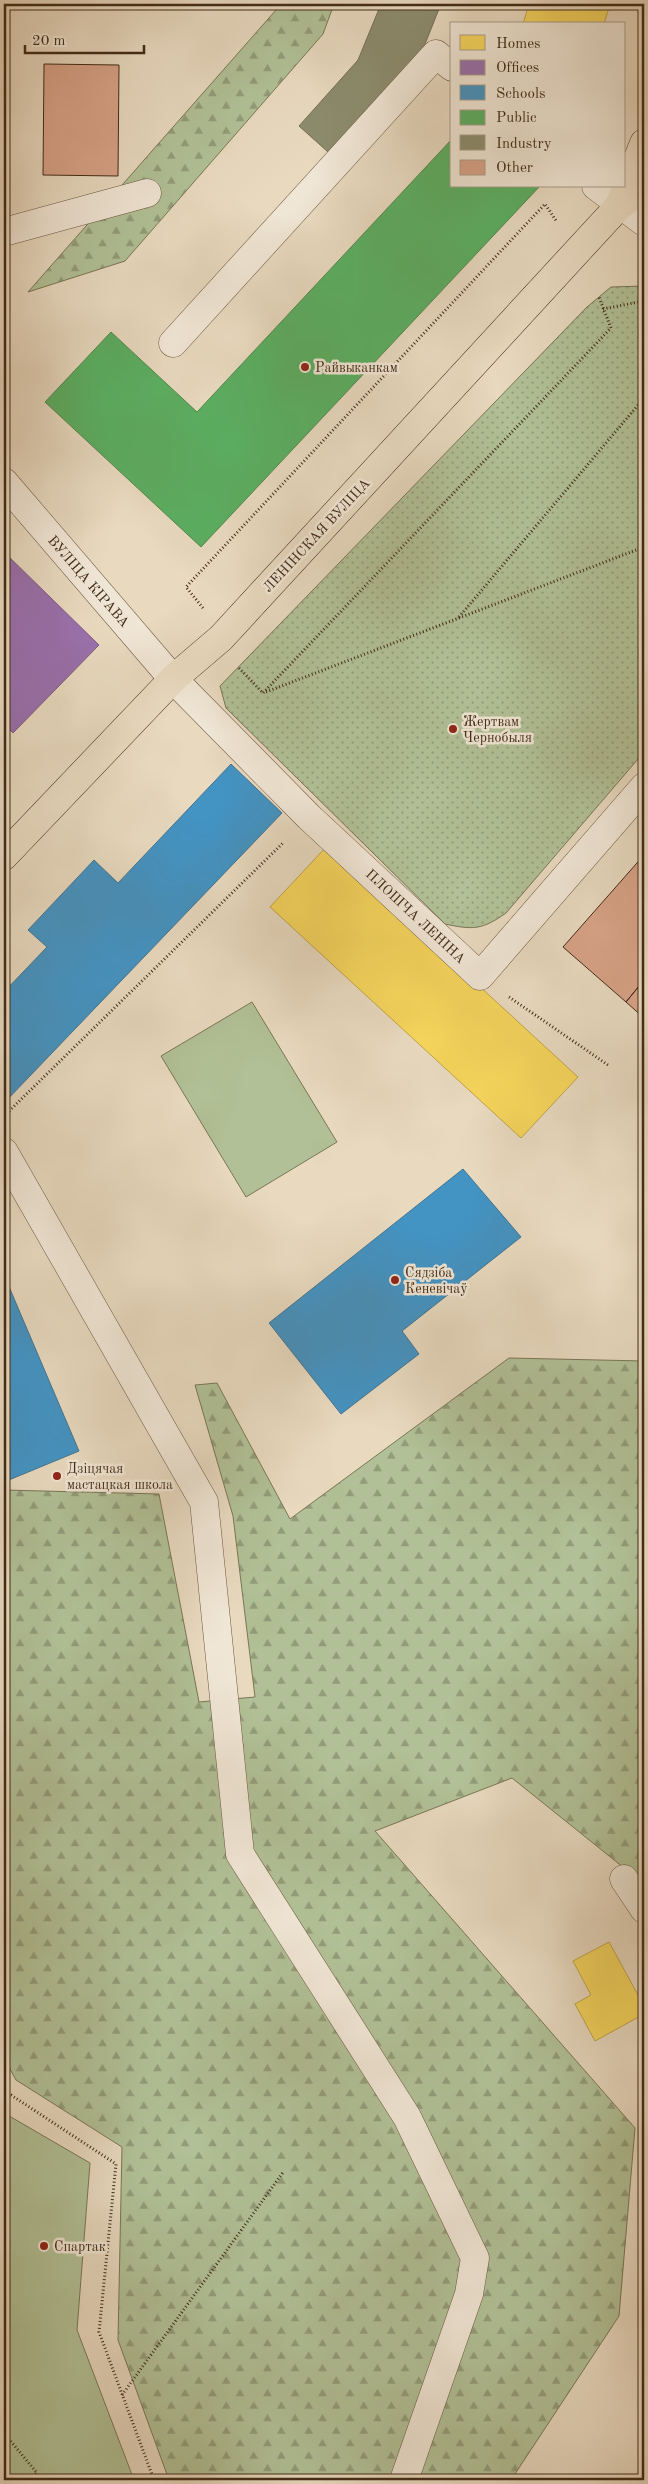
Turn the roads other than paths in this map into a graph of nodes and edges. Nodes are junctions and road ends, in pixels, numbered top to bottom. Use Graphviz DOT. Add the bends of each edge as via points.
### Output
graph roads {
  1 [pos="450,65"];
  2 [pos="644,144"];
  3 [pos="644,187"];
  4 [pos="598,188"];
  5 [pos="147,193"];
  6 [pos="620,206"];
  7 [pos="644,222"];
  8 [pos="4,232"];
  9 [pos="173,343"];
  10 [pos="4,482"];
  11 [pos="174,679"];
  12 [pos="644,786"];
  13 [pos="4,856"];
  14 [pos="4,1152"];
  15 [pos="624,1879"];
  16 [pos="644,1909"];
  17 [pos="404,2480"];
  1 -- 9 [label="street" via="436,54"];
  2 -- 6 [label="main road"];
  3 -- 6 [label="main road"];
  4 -- 6 [label="street"];
  5 -- 8 [label="street"];
  6 -- 7 [label="street"];
  6 -- 11 [label="main road, ЛЕНІНСКАЯ ВУЛІЦА" via="221,638"];
  10 -- 11 [label="street, ВУЛІЦА КІРАВА"];
  11 -- 12 [label="street, ПЛОШЧА ЛЕНІНА" via="310,817 480,976"];
  11 -- 13 [label="main road, ЛЕНІНСКАЯ ВУЛІЦА"];
  14 -- 17 [label="street" via="204,1502 240,1854 407,2117 475,2258 469,2294"];
  15 -- 16 [label="street"];
}
